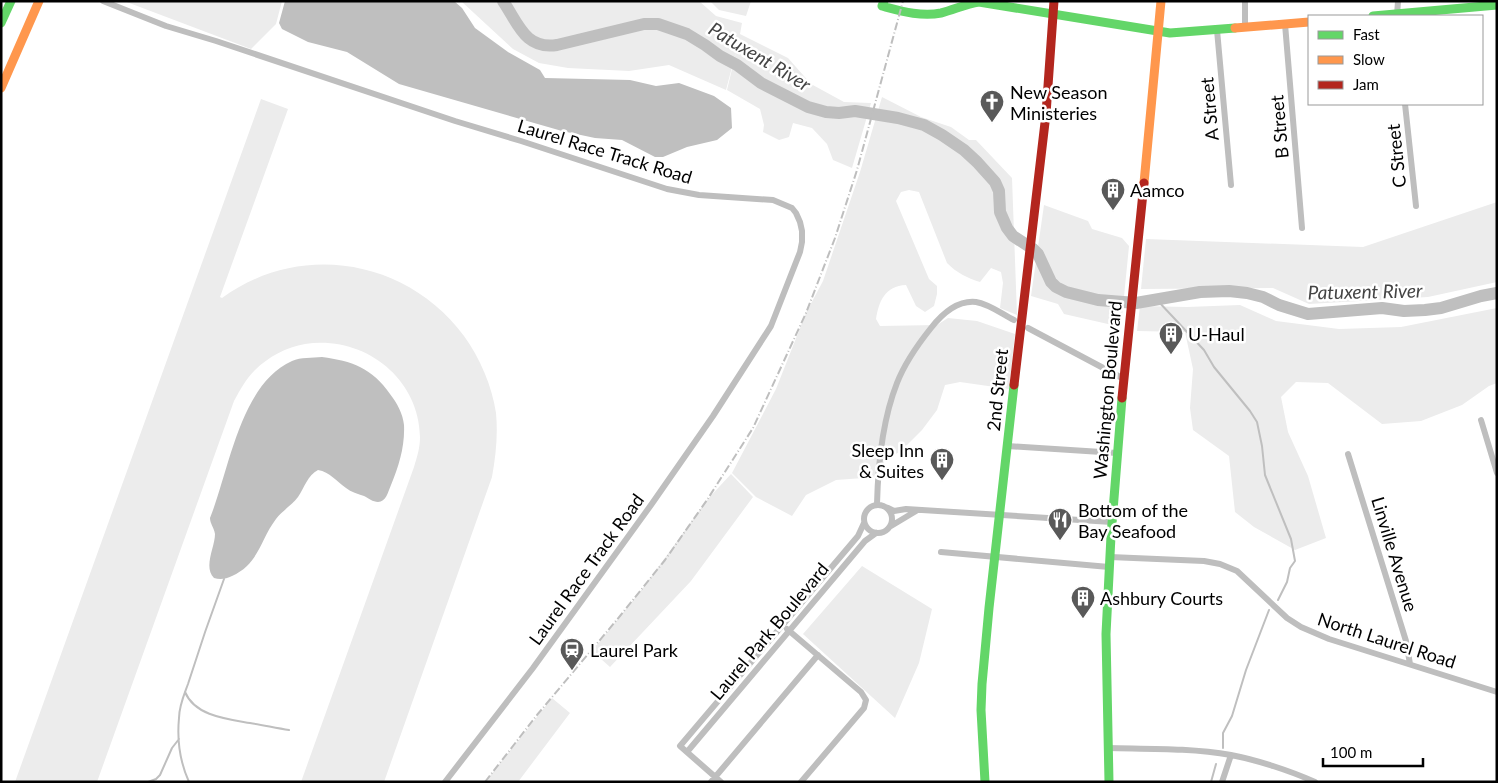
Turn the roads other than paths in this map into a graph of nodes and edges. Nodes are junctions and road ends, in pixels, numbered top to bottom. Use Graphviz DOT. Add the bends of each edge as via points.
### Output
graph roads {
  1 [pos="11,1"];
  2 [pos="38,1"];
  3 [pos="103,1"];
  4 [pos="1054,1"];
  5 [pos="1161,1"];
  6 [pos="1245,1"];
  7 [pos="1398,1"];
  8 [pos="977,2"];
  9 [pos="883,4"];
  10 [pos="954,4"];
  11 [pos="1497,5"];
  12 [pos="1053,14"];
  13 [pos="1397,15"];
  14 [pos="1308,22"];
  15 [pos="1,23"];
  16 [pos="1285,24"];
  17 [pos="1245,28"];
  18 [pos="1217,30"];
  19 [pos="1158,32"];
  20 [pos="1,88"];
  21 [pos="1405,105"];
  22 [pos="1231,185"];
  23 [pos="1416,206"];
  24 [pos="1302,228"];
  25 [pos="1014,320"];
  26 [pos="1028,328"];
  27 [pos="1124,379"];
  28 [pos="1481,420"];
  29 [pos="1008,446"];
  30 [pos="1117,453"];
  31 [pos="1348,454"];
  32 [pos="1497,473"];
  33 [pos="877,504"];
  34 [pos="888,508"];
  35 [pos="918,511"];
  36 [pos="999,516"];
  37 [pos="1112,522"];
  38 [pos="864,523"];
  39 [pos="890,526"];
  40 [pos="876,533"];
  41 [pos="941,552"];
  42 [pos="994,556"];
  43 [pos="1109,562"];
  44 [pos="782,625"];
  45 [pos="789,631"];
  46 [pos="818,655"];
  47 [pos="1410,664"];
  48 [pos="1497,692"];
  49 [pos="1108,748"];
  50 [pos="687,752"];
  51 [pos="1231,755"];
  52 [pos="716,780"];
  53 [pos="445,782"];
  54 [pos="801,782"];
  55 [pos="985,782"];
  56 [pos="1109,782"];
  57 [pos="1222,782"];
  58 [pos="1316,782"];
  1 -- 15 [label="main road"];
  2 -- 20 [label="main road"];
  3 -- 53 [label="street, Laurel Race Track Road" via="166,26 667,189 699,195 773,200 792,208 800,222 800,252 771,326 651,505 533,668"];
  4 -- 12 [label="main road, 2nd Street"];
  5 -- 19 [label="main road, Washington Boulevard"];
  6 -- 17 [label="street"];
  7 -- 13 [label="street"];
  8 -- 10 [label="main road"];
  8 -- 12 [label="main road"];
  9 -- 10 [label="main road" via="924,15 939,13"];
  11 -- 13 [label="main road"];
  12 -- 19 [label="main road"];
  12 -- 29 [label="main road, 2nd Street" via="1046,114"];
  14 -- 16 [label="main road"];
  16 -- 17 [label="main road"];
  16 -- 24 [label="street, B Street"];
  17 -- 18 [label="main road"];
  18 -- 19 [label="main road"];
  18 -- 22 [label="street, A Street"];
  19 -- 27 [label="main road, Washington Boulevard"];
  21 -- 23 [label="street, C Street"];
  25 -- 33 [label="street" via="986,304 965,303 942,315 928,332 897,381 890,402 877,477"];
  26 -- 27 [label="street"];
  27 -- 30 [label="main road, Washington Boulevard"];
  28 -- 32 [label="street"];
  29 -- 30 [label="street"];
  29 -- 36 [label="main road, 2nd Street"];
  30 -- 37 [label="main road, Washington Boulevard"];
  31 -- 47 [label="street, Linville Avenue" via="1406,641"];
  33 -- 34 [label="street"];
  33 -- 38 [label="street, Laurel Park Boulevard" via="866,510"];
  34 -- 35 [label="street"];
  34 -- 39 [label="street" via="892,516"];
  35 -- 36 [label="street"];
  35 -- 39 [label="street, Laurel Park Boulevard"];
  36 -- 37 [label="street"];
  36 -- 42 [label="main road, 2nd Street"];
  37 -- 43 [label="main road, Washington Boulevard"];
  38 -- 40 [label="street"];
  38 -- 44 [label="street, Laurel Park Boulevard" via="858,536"];
  39 -- 40 [label="street, Laurel Park Boulevard" via="884,532"];
  40 -- 45 [label="street, Laurel Park Boulevard" via="865,541"];
  41 -- 42 [label="street, North Laurel Road"];
  42 -- 43 [label="street, North Laurel Road"];
  42 -- 55 [label="main road, 2nd Street" via="982,684"];
  43 -- 47 [label="street, North Laurel Road" via="1204,561 1220,564 1237,571 1281,613 1301,627"];
  43 -- 49 [label="main road, Washington Boulevard"];
  44 -- 45 [label="street"];
  44 -- 50 [label="street, Laurel Park Boulevard" via="680,746"];
  45 -- 46 [label="street"];
  45 -- 50 [label="street, Laurel Park Boulevard"];
  46 -- 52 [label="street"];
  46 -- 54 [label="street" via="861,692 865,703"];
  47 -- 48 [label="street, North Laurel Road"];
  49 -- 51 [label="street" via="1175,749"];
  49 -- 56 [label="main road, Washington Boulevard"];
  50 -- 52 [label="street"];
  51 -- 57 [label="street"];
  51 -- 58 [label="street"];
}
